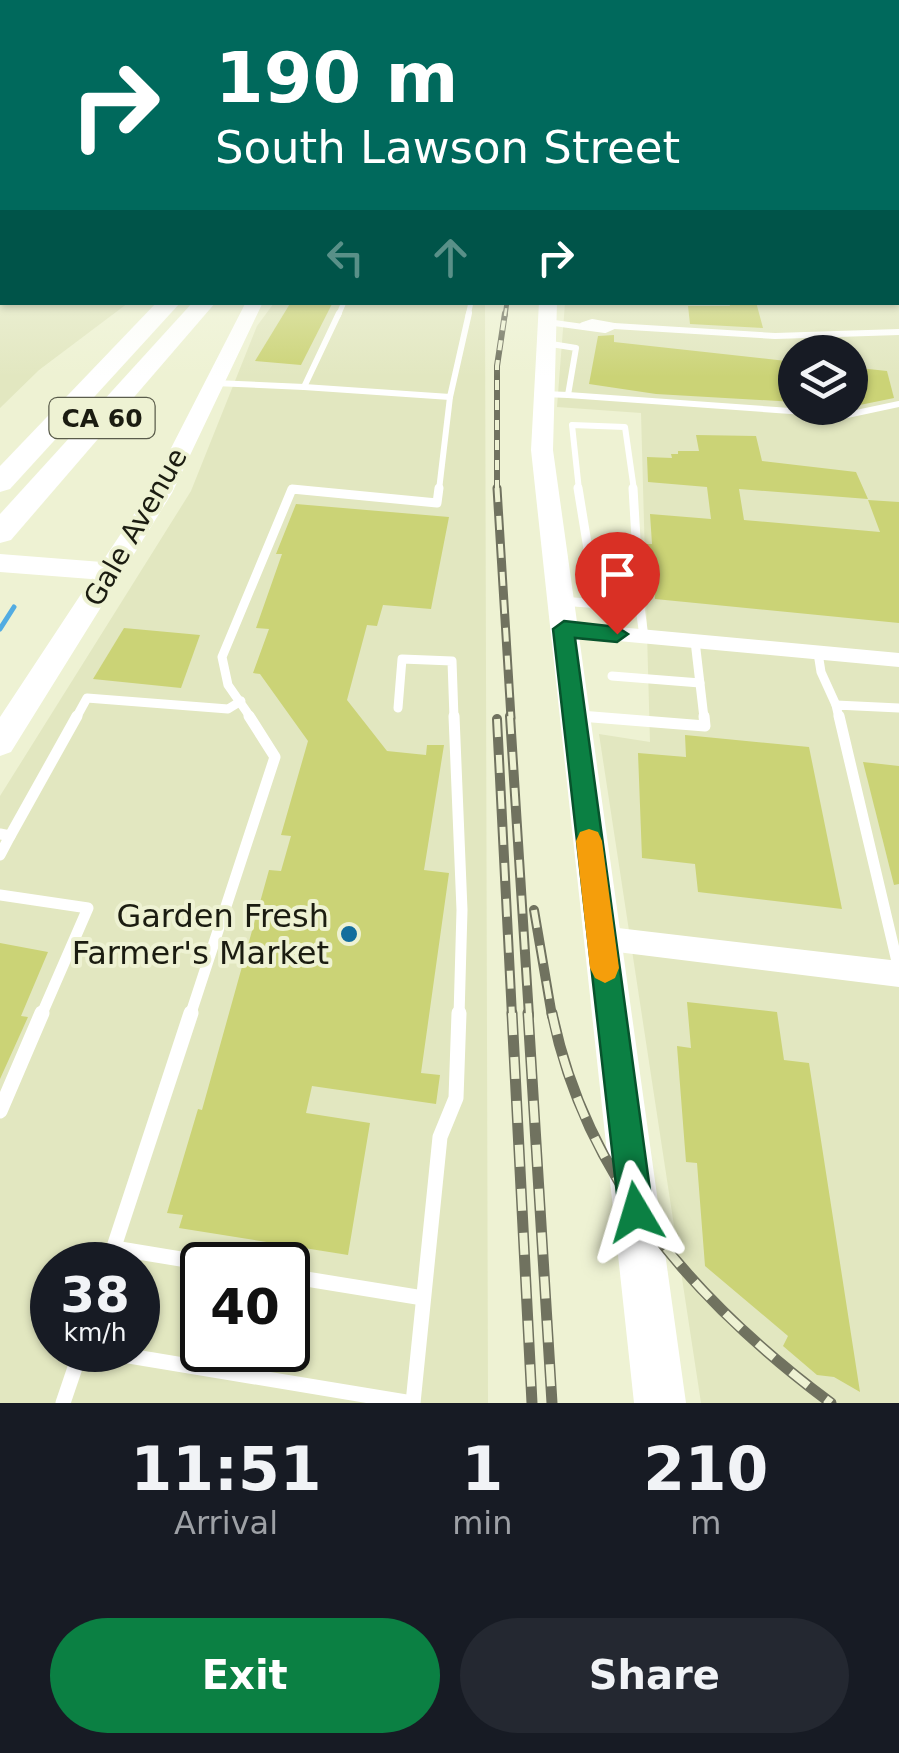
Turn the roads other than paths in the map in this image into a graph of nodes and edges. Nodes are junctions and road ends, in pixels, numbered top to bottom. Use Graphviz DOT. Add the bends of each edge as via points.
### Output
graph roads {
  1 [pos="167,305"];
  2 [pos="182,305"];
  3 [pos="182,305"];
  4 [pos="202,305"];
  5 [pos="253,305"];
  6 [pos="343,305"];
  7 [pos="470,305"];
  8 [pos="546,323"];
  9 [pos="899,332"];
  10 [pos="214,383"];
  11 [pos="304,387"];
  12 [pos="543,394"];
  13 [pos="568,396"];
  14 [pos="450,397"];
  15 [pos="899,404"];
  16 [pos="542,427"];
  17 [pos="573,428"];
  18 [pos="0,483"];
  19 [pos="0,497"];
  20 [pos="0,510"];
  21 [pos="0,533"];
  22 [pos="0,564"];
  23 [pos="111,572"];
  24 [pos="597,604"];
  25 [pos="640,607"];
  26 [pos="562,615"];
  27 [pos="644,637"];
  28 [pos="695,642"];
  29 [pos="818,653"];
  30 [pos="899,660"];
  31 [pos="612,676"];
  32 [pos="700,683"];
  33 [pos="242,702"];
  34 [pos="836,706"];
  35 [pos="398,708"];
  36 [pos="899,708"];
  37 [pos="574,715"];
  38 [pos="0,744"];
  39 [pos="5,835"];
  40 [pos="0,855"];
  41 [pos="0,895"];
  42 [pos="601,938"];
  43 [pos="899,972"];
  44 [pos="0,1111"];
  45 [pos="116,1242"];
  46 [pos="310,1280"];
  47 [pos="424,1298"];
  48 [pos="160,1361"];
  49 [pos="74,1372"];
  50 [pos="63,1403"];
  51 [pos="413,1403"];
  52 [pos="660,1403"];
  1 -- 18 [label="highway, CA 60"];
  2 -- 19 [label="highway"];
  3 -- 20 [label="highway"];
  4 -- 21 [label="highway, CA 60"];
  5 -- 10 [label="street, Gale Avenue"];
  6 -- 11 [label="lane"];
  7 -- 14 [label="lane"];
  8 -- 9 [label="lane" via="774,336"];
  8 -- 12 [label="street"];
  8 -- 13 [label="lane" via="576,348"];
  10 -- 11 [label="lane"];
  10 -- 23 [label="street, Gale Avenue" via="160,493"];
  11 -- 14 [label="lane"];
  12 -- 13 [label="lane"];
  12 -- 16 [label="street"];
  13 -- 15 [label="lane" via="847,415"];
  14 -- 33 [label="lane" via="437,502 292,490 224,646 222,674"];
  16 -- 17 [label="lane"];
  16 -- 26 [label="street"];
  17 -- 24 [label="lane"];
  17 -- 25 [label="lane" via="625,427"];
  22 -- 23 [label="street"];
  23 -- 38 [label="street, Gale Avenue"];
  24 -- 25 [label="lane"];
  24 -- 26 [label="lane"];
  25 -- 27 [label="lane"];
  26 -- 27 [label="street"];
  26 -- 37 [label="street"];
  27 -- 28 [label="street"];
  28 -- 29 [label="street"];
  28 -- 32 [label="lane"];
  29 -- 30 [label="street"];
  29 -- 34 [label="lane"];
  31 -- 32 [label="lane"];
  32 -- 37 [label="lane" via="706,726"];
  33 -- 39 [label="lane" via="228,709 87,698"];
  33 -- 45 [label="lane" via="275,757"];
  34 -- 36 [label="lane"];
  34 -- 43 [label="lane"];
  35 -- 47 [label="lane" via="402,659 452,660 462,910 456,1098 440,1137"];
  37 -- 42 [label="street"];
  39 -- 40 [label="lane"];
  41 -- 44 [label="lane" via="88,908"];
  42 -- 43 [label="street"];
  42 -- 52 [label="street"];
  46 -- 47 [label="lane"];
  47 -- 51 [label="lane"];
  48 -- 51 [label="lane"];
  49 -- 50 [label="lane"];
}
